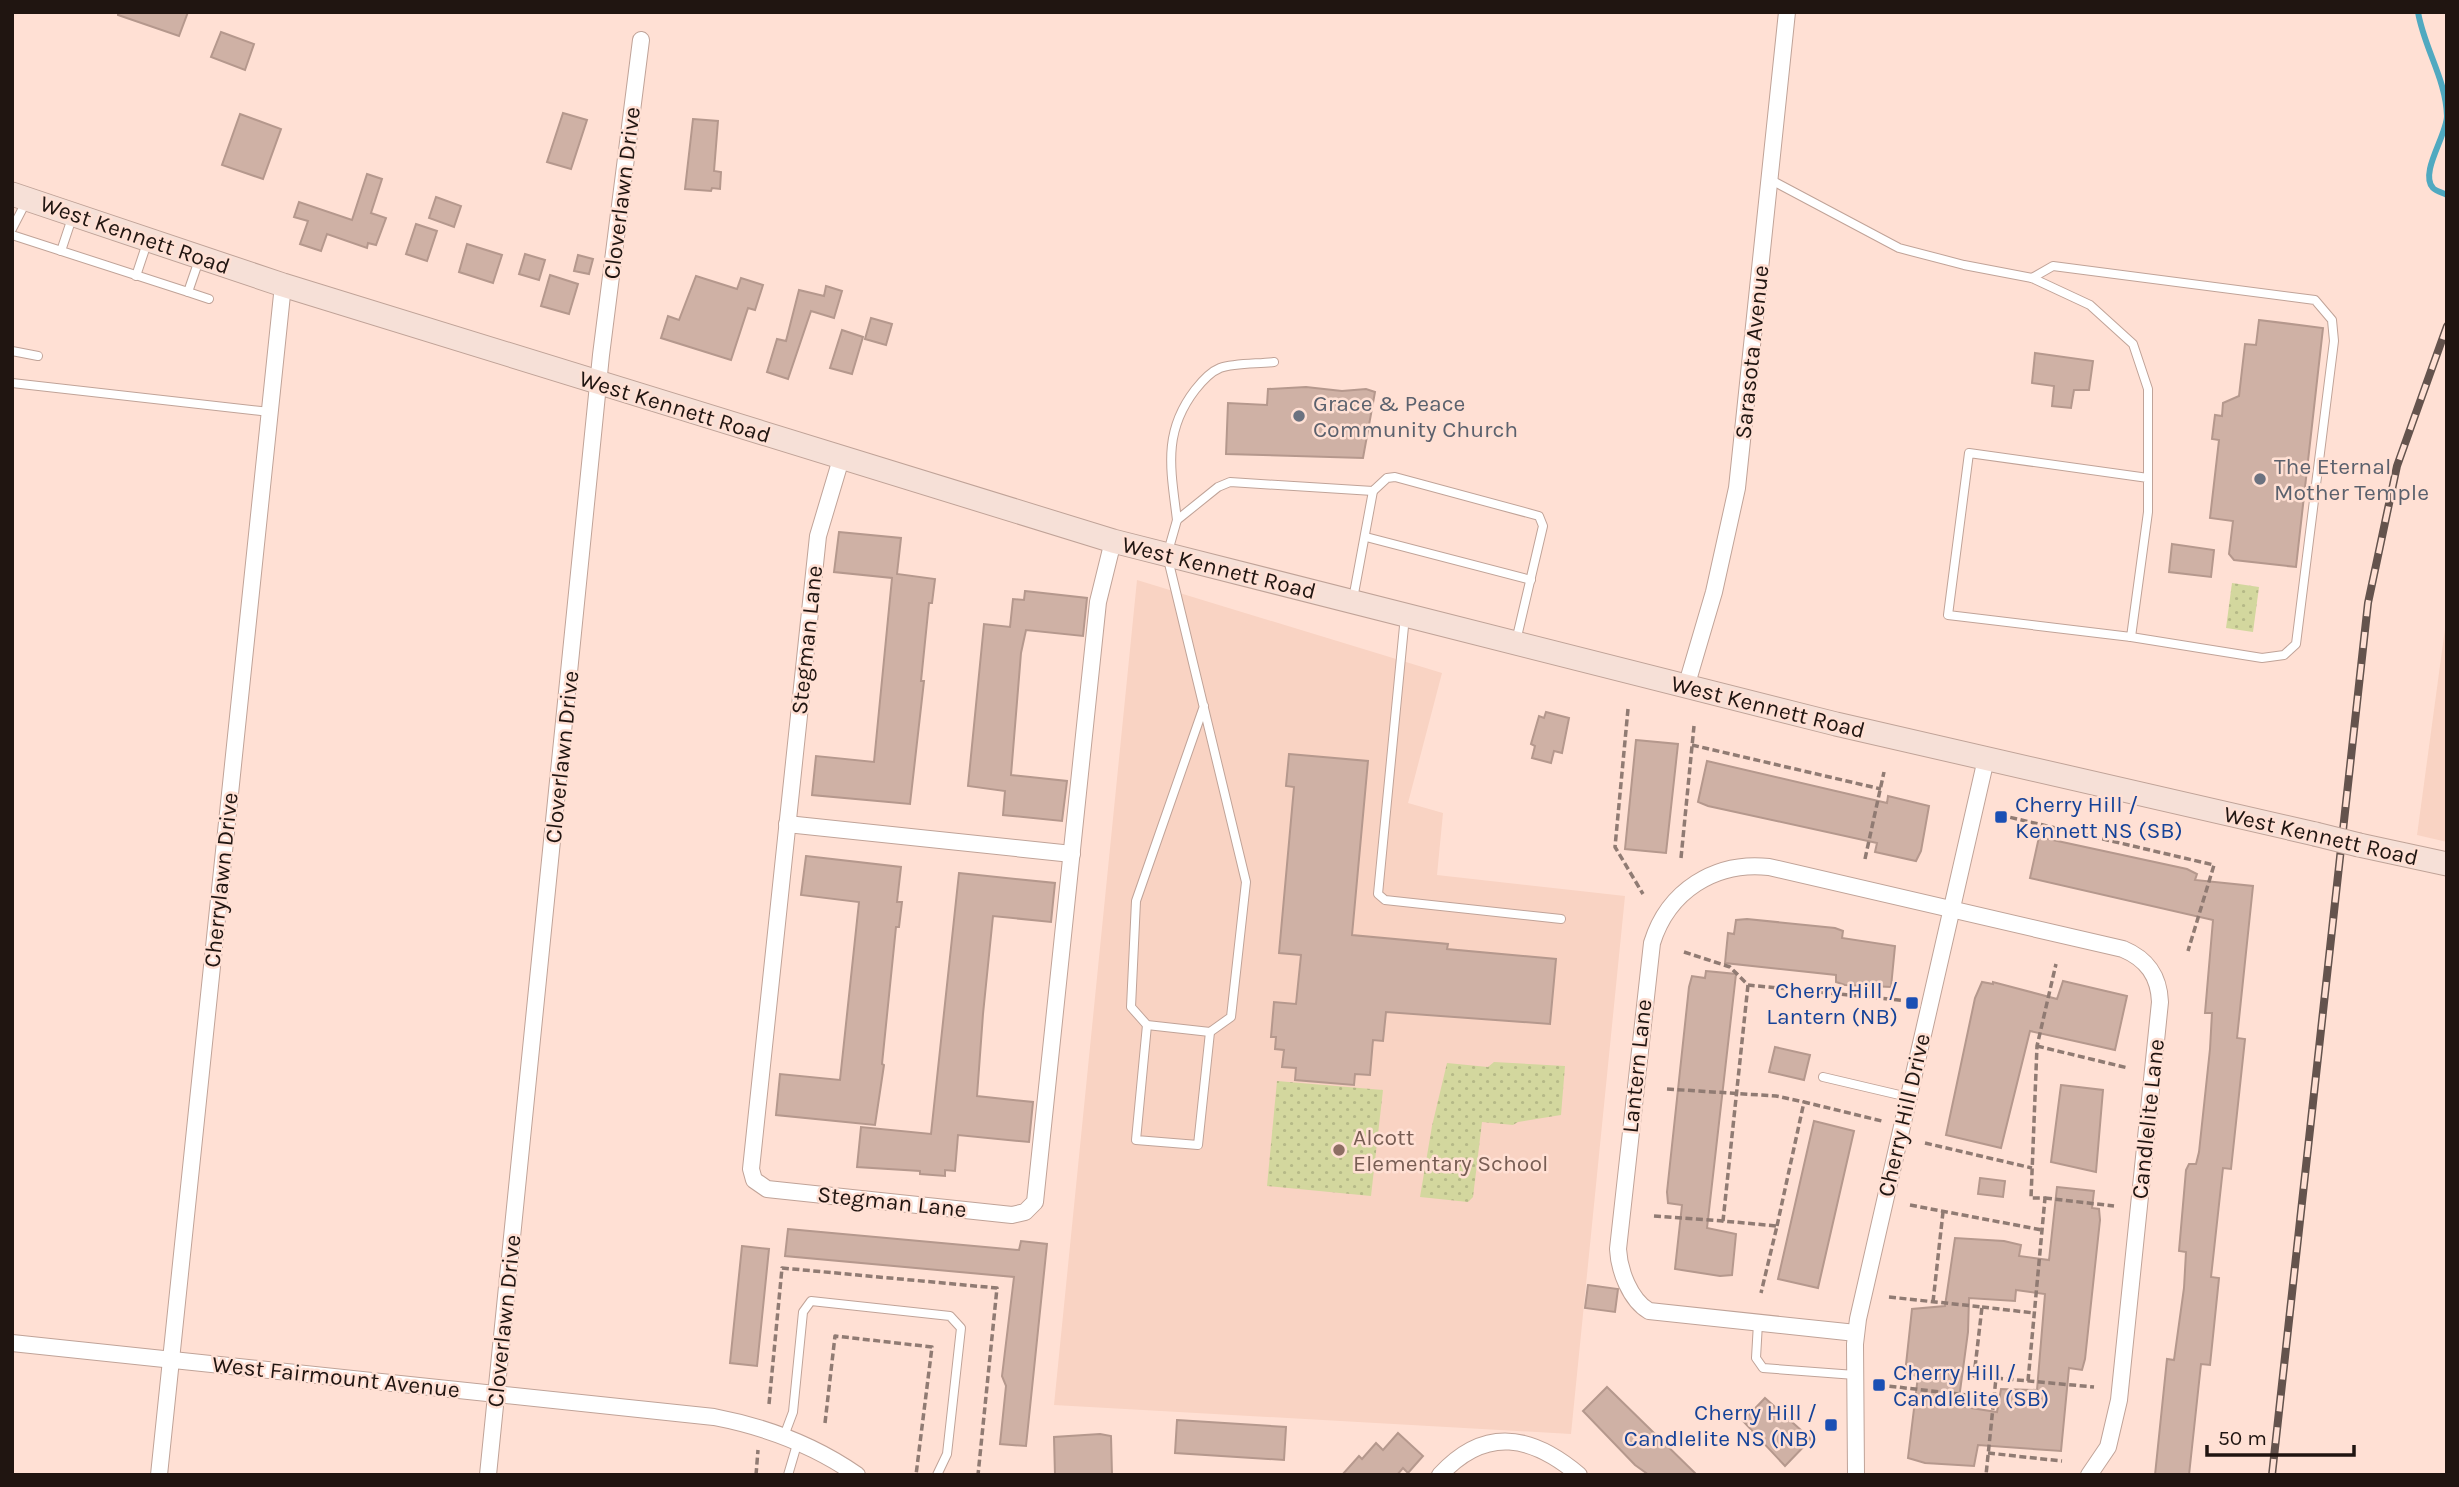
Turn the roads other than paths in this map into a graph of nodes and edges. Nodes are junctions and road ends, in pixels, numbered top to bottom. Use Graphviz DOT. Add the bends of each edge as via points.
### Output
graph roads {
  1 [pos="1787,12"];
  2 [pos="641,40"];
  3 [pos="1769,179"];
  4 [pos="20,197"];
  5 [pos="72,215"];
  6 [pos="12,229"];
  7 [pos="12,235"];
  8 [pos="148,240"];
  9 [pos="61,251"];
  10 [pos="200,258"];
  11 [pos="136,276"];
  12 [pos="2032,278"];
  13 [pos="283,285"];
  14 [pos="188,292"];
  15 [pos="209,299"];
  16 [pos="12,351"];
  17 [pos="38,356"];
  18 [pos="1274,362"];
  19 [pos="12,383"];
  20 [pos="599,383"];
  21 [pos="270,412"];
  22 [pos="841,459"];
  23 [pos="2148,478"];
  24 [pos="1373,491"];
  25 [pos="1177,520"];
  26 [pos="1366,537"];
  27 [pos="1113,541"];
  28 [pos="1167,555"];
  29 [pos="1531,580"];
  30 [pos="1353,602"];
  31 [pos="1405,615"];
  32 [pos="2131,637"];
  33 [pos="1516,643"];
  34 [pos="1686,687"];
  35 [pos="1205,706"];
  36 [pos="1986,759"];
  37 [pos="787,824"];
  38 [pos="1072,854"];
  39 [pos="2447,864"];
  40 [pos="1951,911"];
  41 [pos="1561,919"];
  42 [pos="1147,1026"];
  43 [pos="1210,1032"];
  44 [pos="1823,1077"];
  45 [pos="1908,1097"];
  46 [pos="1758,1323"];
  47 [pos="1856,1333"];
  48 [pos="12,1343"];
  49 [pos="171,1360"];
  50 [pos="1855,1375"];
  51 [pos="496,1394"];
  52 [pos="791,1439"];
  53 [pos="159,1475"];
  54 [pos="488,1475"];
  55 [pos="789,1475"];
  56 [pos="857,1475"];
  57 [pos="937,1475"];
  58 [pos="1440,1475"];
  59 [pos="1579,1475"];
  60 [pos="1856,1475"];
  61 [pos="2090,1475"];
  1 -- 3 [label="street, Sarasota Avenue"];
  2 -- 20 [label="street, Cloverlawn Drive"];
  3 -- 12 [label="lane" via="1899,248"];
  3 -- 34 [label="street, Sarasota Avenue" via="1737,488 1720,571"];
  4 -- 5 [label="street, West Kennett Road"];
  4 -- 6 [label="lane"];
  5 -- 8 [label="street, West Kennett Road"];
  5 -- 9 [label="lane"];
  7 -- 9 [label="lane"];
  8 -- 10 [label="street, West Kennett Road"];
  8 -- 11 [label="lane"];
  9 -- 11 [label="lane"];
  10 -- 13 [label="street, West Kennett Road"];
  10 -- 14 [label="lane"];
  11 -- 14 [label="lane"];
  12 -- 23 [label="lane" via="2090,305 2133,344 2148,389"];
  12 -- 32 [label="lane" via="2053,266 2315,300 2332,320 2334,341 2296,644 2284,654 2262,658"];
  13 -- 20 [label="street, West Kennett Road"];
  13 -- 21 [label="street, Cherrylawn Drive"];
  14 -- 15 [label="lane"];
  16 -- 17 [label="lane"];
  18 -- 25 [label="lane" via="1220,368 1203,379 1186,401 1171,444"];
  19 -- 21 [label="lane"];
  20 -- 22 [label="street, West Kennett Road"];
  20 -- 51 [label="street, Cloverlawn Drive"];
  21 -- 49 [label="street, Cherrylawn Drive"];
  22 -- 27 [label="street, West Kennett Road"];
  22 -- 37 [label="street, Stegman Lane" via="818,536"];
  23 -- 32 [label="lane" via="2148,512"];
  23 -- 32 [label="lane" via="1969,453 1948,615"];
  24 -- 25 [label="lane" via="1230,482 1217,487"];
  24 -- 26 [label="lane"];
  24 -- 29 [label="lane" via="1395,477 1539,516 1543,526"];
  25 -- 28 [label="lane"];
  26 -- 29 [label="lane"];
  26 -- 30 [label="lane"];
  27 -- 28 [label="street, West Kennett Road"];
  27 -- 38 [label="street, Stegman Lane" via="1098,602"];
  28 -- 30 [label="street, West Kennett Road"];
  28 -- 35 [label="lane"];
  29 -- 33 [label="lane"];
  30 -- 31 [label="street, West Kennett Road"];
  31 -- 33 [label="street, West Kennett Road"];
  31 -- 41 [label="lane" via="1378,894 1385,900"];
  33 -- 34 [label="street, West Kennett Road"];
  34 -- 36 [label="street, West Kennett Road"];
  35 -- 42 [label="lane" via="1136,901 1131,1007"];
  35 -- 43 [label="lane" via="1246,882 1231,1017"];
  36 -- 39 [label="street, West Kennett Road, bridge"];
  36 -- 40 [label="street, Cherry Hill Drive"];
  37 -- 38 [label="street"];
  37 -- 38 [label="street, Stegman Lane" via="751,1169 754,1180 767,1189 1012,1215 1029,1210 1037,1194"];
  40 -- 45 [label="street, Cherry Hill Drive"];
  40 -- 46 [label="street, Lantern Lane" via="1769,867 1744,866 1692,885 1658,925 1648,961 1618,1249 1620,1267 1639,1303 1649,1311"];
  40 -- 61 [label="street, Candlelite Lane" via="2123,949 2140,958 2158,982 2160,1002 2119,1400 2108,1447"];
  42 -- 43 [label="lane"];
  42 -- 43 [label="lane" via="1136,1140 1198,1145"];
  44 -- 45 [label="lane"];
  45 -- 47 [label="street, Cherry Hill Drive"];
  46 -- 47 [label="street, Lantern Lane"];
  46 -- 50 [label="lane" via="1755,1352 1763,1368"];
  47 -- 50 [label="street, Cherry Hill Drive"];
  48 -- 49 [label="street, West Fairmount Avenue"];
  49 -- 51 [label="street, West Fairmount Avenue"];
  49 -- 53 [label="street, Cherrylawn Drive"];
  50 -- 60 [label="street, Cherry Hill Drive"];
  51 -- 52 [label="street, West Fairmount Avenue" via="715,1417"];
  51 -- 54 [label="street, Cloverlawn Drive"];
  52 -- 55 [label="lane"];
  52 -- 56 [label="street, West Fairmount Avenue"];
  52 -- 57 [label="lane" via="803,1312 811,1301 950,1315 961,1328 947,1454"];
  58 -- 59 [label="street" via="1473,1450 1513,1441 1542,1448"];
}
